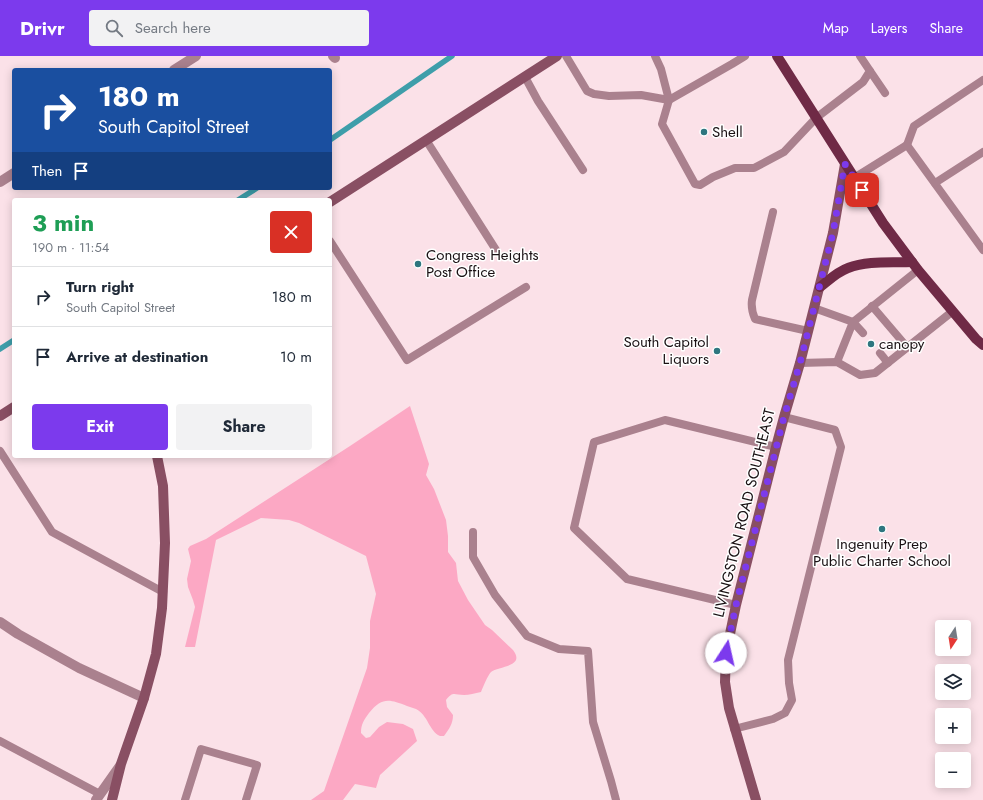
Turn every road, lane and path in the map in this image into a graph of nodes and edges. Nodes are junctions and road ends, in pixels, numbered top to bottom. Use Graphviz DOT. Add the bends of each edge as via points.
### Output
graph roads {
  1 [pos="196,56"];
  2 [pos="557,56"];
  3 [pos="566,56"];
  4 [pos="655,56"];
  5 [pos="745,56"];
  6 [pos="777,56"];
  7 [pos="860,56"];
  8 [pos="177,68"];
  9 [pos="870,71"];
  10 [pos="525,77"];
  11 [pos="983,80"];
  12 [pos="885,93"];
  13 [pos="669,100"];
  14 [pos="816,118"];
  15 [pos="426,140"];
  16 [pos="907,145"];
  17 [pos="983,152"];
  18 [pos="845,164"];
  19 [pos="583,170"];
  20 [pos="12,174"];
  21 [pos="854,178"];
  22 [pos="0,182"];
  23 [pos="935,184"];
  24 [pos="332,201"];
  25 [pos="773,212"];
  26 [pos="332,244"];
  27 [pos="496,250"];
  28 [pos="983,250"];
  29 [pos="915,266"];
  30 [pos="526,287"];
  31 [pos="820,287"];
  32 [pos="872,306"];
  33 [pos="814,308"];
  34 [pos="953,311"];
  35 [pos="853,322"];
  36 [pos="808,331"];
  37 [pos="863,333"];
  38 [pos="983,345"];
  39 [pos="907,347"];
  40 [pos="880,353"];
  41 [pos="837,362"];
  42 [pos="888,362"];
  43 [pos="800,363"];
  44 [pos="12,408"];
  45 [pos="0,416"];
  46 [pos="784,417"];
  47 [pos="776,447"];
  48 [pos="0,451"];
  49 [pos="157,458"];
  50 [pos="473,532"];
  51 [pos="163,592"];
  52 [pos="736,605"];
  53 [pos="0,622"];
  54 [pos="144,698"];
  55 [pos="734,729"];
  56 [pos="0,741"];
  57 [pos="121,764"];
  58 [pos="98,797"];
  59 [pos="112,800"];
  60 [pos="185,800"];
  61 [pos="246,800"];
  62 [pos="616,800"];
  63 [pos="756,800"];
  1 -- 8 [label="street"];
  2 -- 10 [label="street"];
  3 -- 13 [label="lane" via="587,91 594,94 641,95"];
  4 -- 13 [label="lane"];
  5 -- 13 [label="lane"];
  6 -- 14 [label="main road"];
  7 -- 9 [label="lane"];
  9 -- 12 [label="lane"];
  9 -- 14 [label="lane" via="863,82"];
  10 -- 15 [label="street"];
  10 -- 19 [label="lane"];
  11 -- 16 [label="lane" via="914,126"];
  13 -- 14 [label="lane" via="662,124 695,184 700,185 735,168 754,168 784,152"];
  14 -- 18 [label="main road"];
  15 -- 24 [label="street"];
  15 -- 27 [label="lane"];
  16 -- 21 [label="lane"];
  16 -- 23 [label="lane"];
  17 -- 23 [label="lane"];
  18 -- 21 [label="main road"];
  18 -- 31 [label="street, LIVINGSTON ROAD SOUTHEAST"];
  20 -- 22 [label="street"];
  21 -- 29 [label="main road" via="882,223"];
  23 -- 28 [label="lane"];
  25 -- 36 [label="lane" via="752,300 752,312 755,319"];
  26 -- 30 [label="lane" via="407,360"];
  29 -- 31 [label="main road" via="865,264 848,268"];
  29 -- 32 [label="lane"];
  29 -- 34 [label="main road"];
  31 -- 33 [label="street, LIVINGSTON ROAD SOUTHEAST"];
  32 -- 35 [label="lane"];
  32 -- 39 [label="lane"];
  33 -- 35 [label="lane"];
  33 -- 36 [label="street, LIVINGSTON ROAD SOUTHEAST"];
  34 -- 38 [label="main road"];
  34 -- 39 [label="lane"];
  35 -- 37 [label="lane"];
  35 -- 41 [label="lane"];
  36 -- 43 [label="street, LIVINGSTON ROAD SOUTHEAST"];
  39 -- 42 [label="lane"];
  40 -- 42 [label="lane"];
  41 -- 42 [label="lane" via="860,375 875,373"];
  41 -- 43 [label="lane"];
  43 -- 46 [label="street, LIVINGSTON ROAD SOUTHEAST"];
  44 -- 45 [label="street"];
  46 -- 47 [label="street, LIVINGSTON ROAD SOUTHEAST"];
  46 -- 55 [label="lane" via="835,430 841,447 788,660 792,700 786,713"];
  47 -- 52 [label="street, LIVINGSTON ROAD SOUTHEAST"];
  47 -- 52 [label="lane" via="666,420 594,442 574,528 627,579"];
  48 -- 51 [label="lane" via="52,532"];
  49 -- 51 [label="street" via="163,486 166,543"];
  50 -- 62 [label="lane" via="473,557 495,595 527,636 559,649 588,651 593,722"];
  51 -- 54 [label="street" via="156,654"];
  52 -- 55 [label="street, LIVINGSTON ROAD SOUTHEAST" via="726,653 725,673 727,700"];
  53 -- 54 [label="street" via="79,668"];
  54 -- 57 [label="street"];
  55 -- 63 [label="street, LIVINGSTON ROAD SOUTHEAST"];
  56 -- 58 [label="lane"];
  57 -- 58 [label="street"];
  57 -- 59 [label="street"];
  60 -- 61 [label="lane" via="201,750 256,765"];
}
